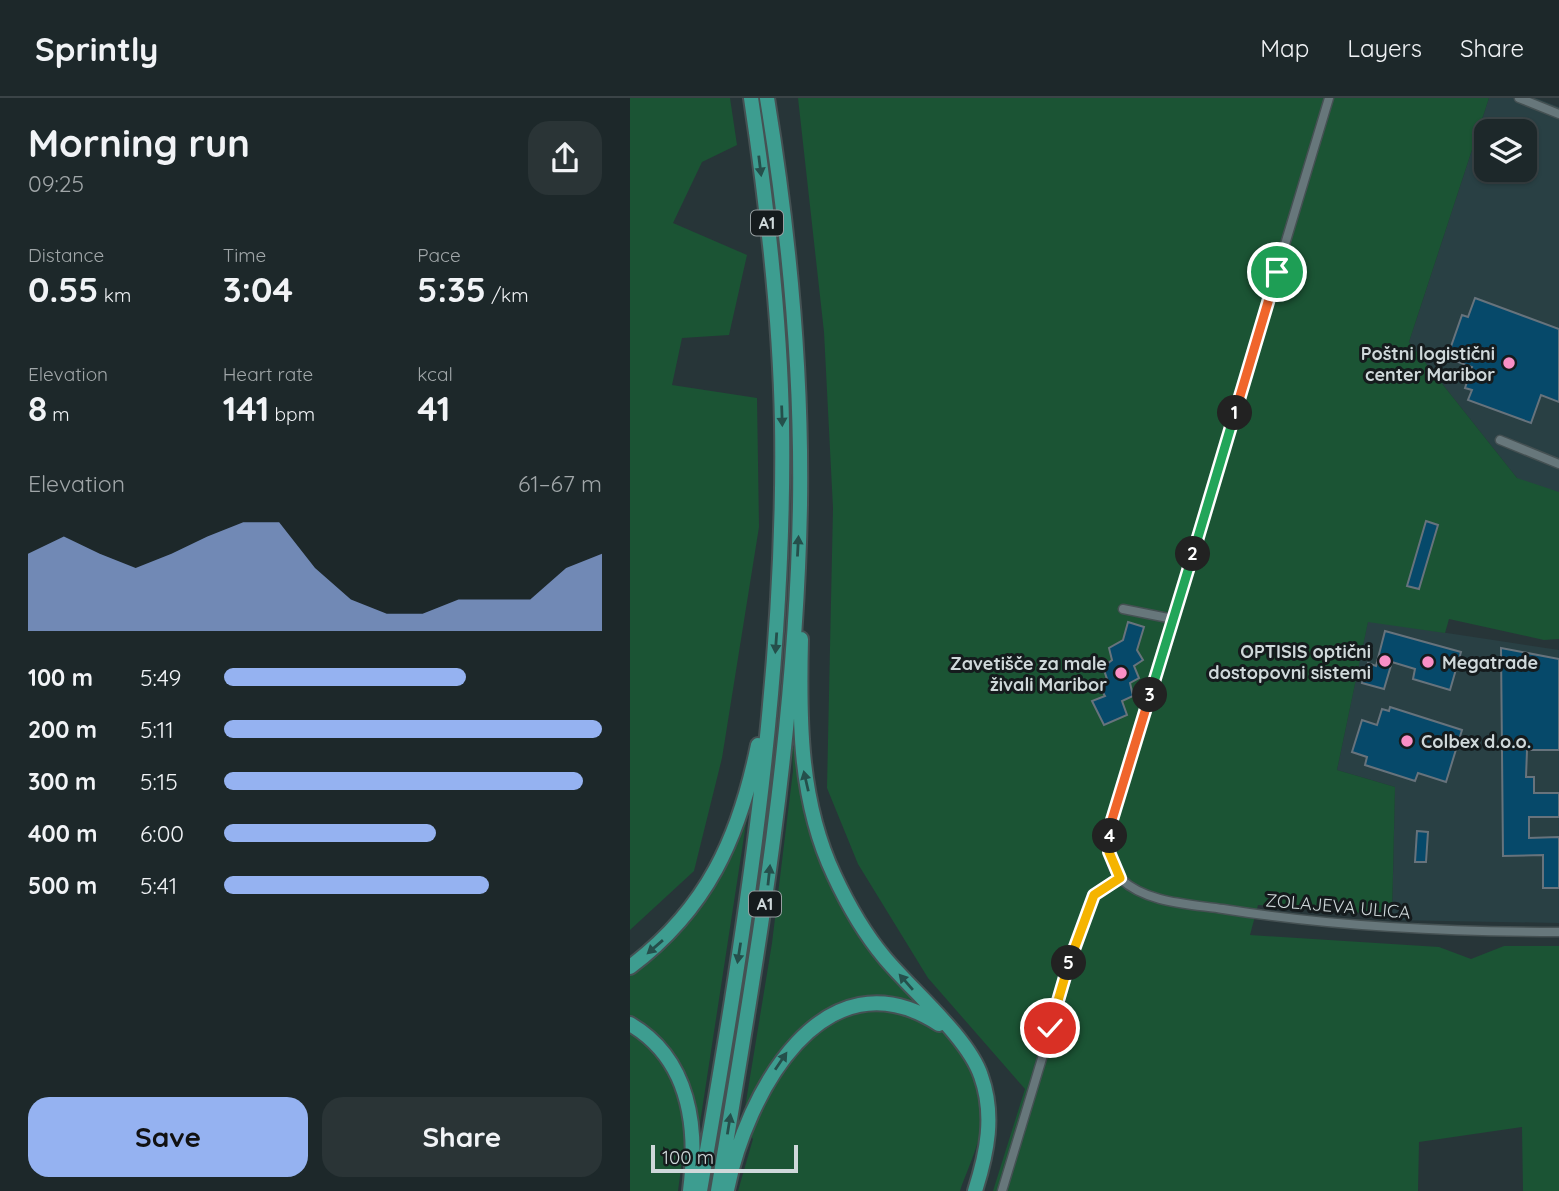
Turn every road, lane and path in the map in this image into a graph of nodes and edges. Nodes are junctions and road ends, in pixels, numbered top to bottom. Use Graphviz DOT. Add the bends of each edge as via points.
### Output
graph roads {
  1 [pos="751,98"];
  2 [pos="767,98"];
  3 [pos="1329,98"];
  4 [pos="1519,98"];
  5 [pos="1559,114"];
  6 [pos="1500,440"];
  7 [pos="1559,464"];
  8 [pos="1123,609"];
  9 [pos="795,615"];
  10 [pos="1173,619"];
  11 [pos="770,715"];
  12 [pos="1120,878"];
  13 [pos="1559,932"];
  14 [pos="630,967"];
  15 [pos="630,1024"];
  16 [pos="951,1032"];
  17 [pos="690,1191"];
  18 [pos="700,1191"];
  19 [pos="718,1191"];
  20 [pos="726,1191"];
  21 [pos="975,1191"];
  22 [pos="1002,1191"];
  1 -- 11 [label="highway, A1, one-way" via="768,238 782,422"];
  9 -- 2 [label="highway, A1, one-way" via="800,506 793,310"];
  3 -- 10 [label="street"];
  4 -- 5 [label="street"];
  6 -- 7 [label="street"];
  8 -- 10 [label="street"];
  16 -- 9 [label="highway, one-way" via="881,954 833,873 803,774 802,632"];
  19 -- 9 [label="highway, A1, one-way" via="767,890"];
  10 -- 12 [label="street" via="1111,823 1109,852"];
  11 -- 14 [label="highway, one-way" via="761,731 741,812 722,861 694,906"];
  11 -- 18 [label="highway, A1, one-way" via="750,883"];
  12 -- 13 [label="street, ZOLAJEVA ULICA" via="1148,894 1257,915 1392,928"];
  12 -- 22 [label="street" via="1094,895 1087,909"];
  15 -- 17 [label="highway" via="650,1038 682,1083 691,1126"];
  20 -- 16 [label="highway, one-way" via="772,1075 790,1048 822,1018 854,1007 894,1006 918,1012"];
  16 -- 21 [label="highway" via="981,1075 989,1111"];
}
